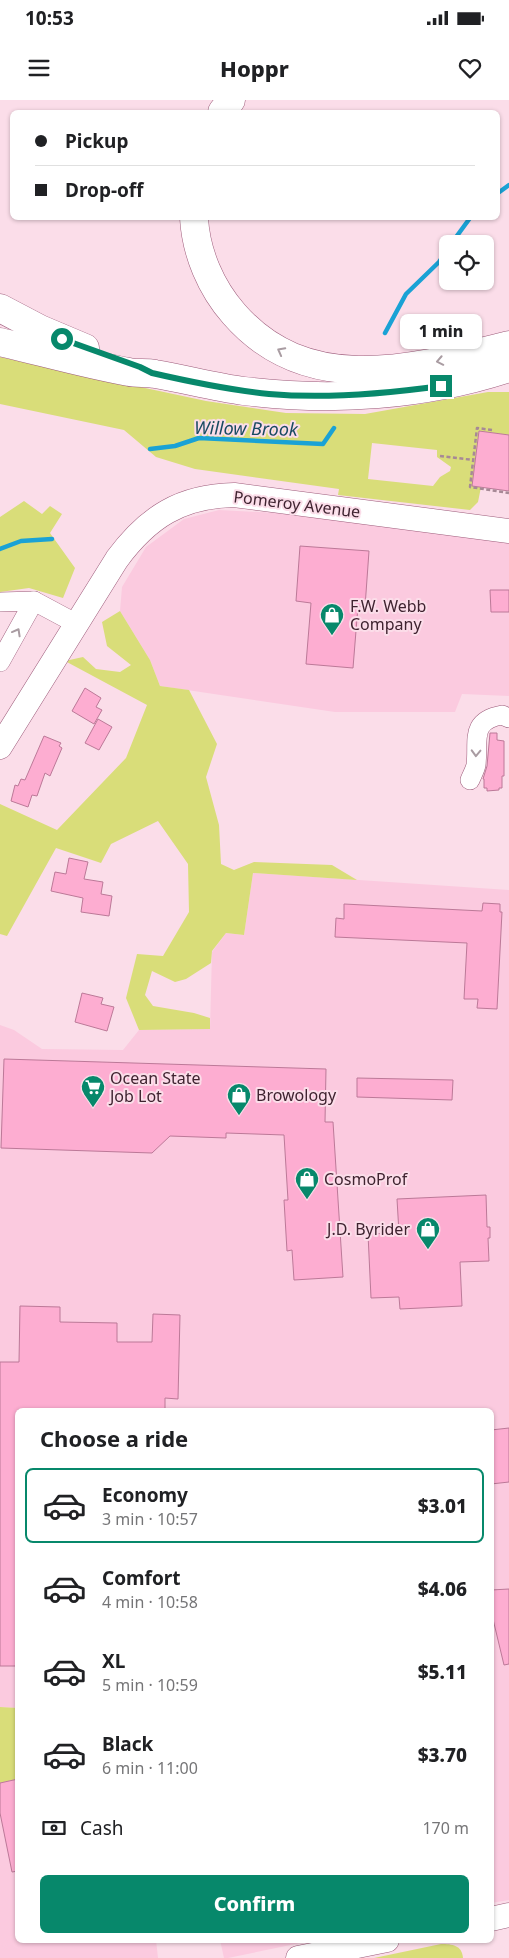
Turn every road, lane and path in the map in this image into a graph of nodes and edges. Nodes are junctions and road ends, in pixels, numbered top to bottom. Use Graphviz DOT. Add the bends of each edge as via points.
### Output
graph roads {
  1 [pos="194,220"];
  2 [pos="0,308"];
  3 [pos="0,342"];
  4 [pos="502,344"];
  5 [pos="509,368"];
  6 [pos="152,373"];
  7 [pos="458,382"];
  8 [pos="509,384"];
  9 [pos="492,430"];
  10 [pos="440,456"];
  11 [pos="473,460"];
  12 [pos="509,492"];
  13 [pos="509,531"];
  14 [pos="34,601"];
  15 [pos="0,602"];
  16 [pos="77,624"];
  17 [pos="0,662"];
  18 [pos="509,718"];
  19 [pos="481,727"];
  20 [pos="509,730"];
  21 [pos="0,747"];
  22 [pos="470,780"];
  23 [pos="509,1915"];
  24 [pos="494,1918"];
  25 [pos="372,1943"];
  26 [pos="298,1958"];
  4 -- 1 [label="highway, one-way" via="409,367 362,370 320,366 289,356 256,335 224,300 204,264"];
  2 -- 6 [label="highway" via="62,339"];
  3 -- 6 [label="highway" via="123,371"];
  5 -- 7 [label="highway"];
  6 -- 7 [label="highway" via="224,388 300,396 383,393"];
  7 -- 8 [label="highway"];
  9 -- 11 [label="path" via="477,428"];
  10 -- 11 [label="path"];
  11 -- 12 [label="path" via="470,487"];
  13 -- 16 [label="main road, Pomeroy Avenue" via="252,497 216,495 196,499 177,506 143,528 130,542"];
  14 -- 15 [label="lane"];
  14 -- 16 [label="lane"];
  17 -- 14 [label="lane, one-way"];
  16 -- 21 [label="main road, Pomeroy Avenue"];
  18 -- 19 [label="lane" via="502,714 489,718"];
  19 -- 20 [label="lane" via="497,725"];
  19 -- 22 [label="lane, one-way" via="477,733 476,767"];
  23 -- 24 [label="main road"];
  25 -- 26 [label="main road"];
}
